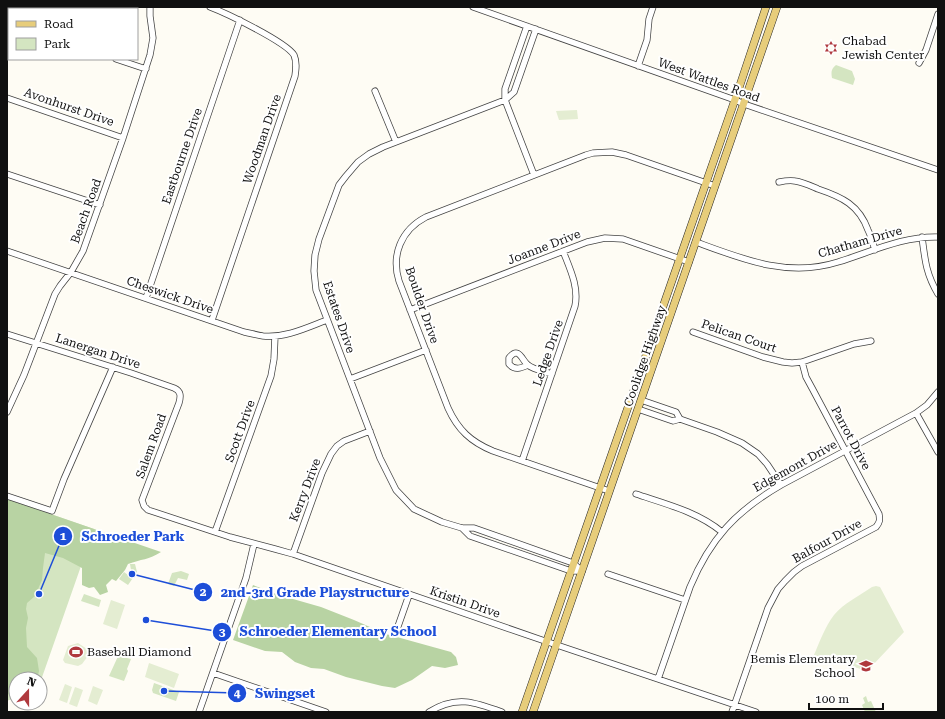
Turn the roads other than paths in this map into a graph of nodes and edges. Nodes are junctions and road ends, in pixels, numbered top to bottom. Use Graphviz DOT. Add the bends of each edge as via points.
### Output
graph roads {
  1 [pos="150,7"];
  2 [pos="210,7"];
  3 [pos="474,7"];
  4 [pos="652,7"];
  5 [pos="766,7"];
  6 [pos="778,7"];
  7 [pos="938,14"];
  8 [pos="240,20"];
  9 [pos="527,26"];
  10 [pos="536,29"];
  11 [pos="119,60"];
  12 [pos="918,63"];
  13 [pos="638,66"];
  14 [pos="146,69"];
  15 [pos="375,91"];
  16 [pos="7,98"];
  17 [pos="505,100"];
  18 [pos="735,100"];
  19 [pos="744,104"];
  20 [pos="123,138"];
  21 [pos="396,142"];
  22 [pos="938,170"];
  23 [pos="7,174"];
  24 [pos="534,175"];
  25 [pos="779,182"];
  26 [pos="706,183"];
  27 [pos="715,186"];
  28 [pos="100,205"];
  29 [pos="922,237"];
  30 [pos="938,237"];
  31 [pos="696,242"];
  32 [pos="875,250"];
  33 [pos="7,251"];
  34 [pos="563,251"];
  35 [pos="679,259"];
  36 [pos="689,262"];
  37 [pos="71,272"];
  38 [pos="938,294"];
  39 [pos="146,298"];
  40 [pos="410,310"];
  41 [pos="212,320"];
  42 [pos="327,320"];
  43 [pos="693,332"];
  44 [pos="7,334"];
  45 [pos="274,336"];
  46 [pos="871,341"];
  47 [pos="36,343"];
  48 [pos="426,350"];
  49 [pos="802,362"];
  50 [pos="528,366"];
  51 [pos="113,367"];
  52 [pos="552,374"];
  53 [pos="350,379"];
  54 [pos="938,392"];
  55 [pos="180,393"];
  56 [pos="641,400"];
  57 [pos="638,409"];
  58 [pos="7,412"];
  59 [pos="916,413"];
  60 [pos="680,419"];
  61 [pos="370,431"];
  62 [pos="845,451"];
  63 [pos="938,452"];
  64 [pos="522,461"];
  65 [pos="781,485"];
  66 [pos="600,488"];
  67 [pos="609,491"];
  68 [pos="636,494"];
  69 [pos="7,496"];
  70 [pos="144,506"];
  71 [pos="879,523"];
  72 [pos="462,528"];
  73 [pos="215,532"];
  74 [pos="722,532"];
  75 [pos="254,544"];
  76 [pos="293,554"];
  77 [pos="573,563"];
  78 [pos="582,570"];
  79 [pos="570,571"];
  80 [pos="608,574"];
  81 [pos="409,594"];
  82 [pos="685,600"];
  83 [pos="396,632"];
  84 [pos="546,642"];
  85 [pos="556,645"];
  86 [pos="213,673"];
  87 [pos="658,679"];
  88 [pos="734,704"];
  89 [pos="199,712"];
  90 [pos="326,712"];
  91 [pos="429,712"];
  92 [pos="502,712"];
  93 [pos="522,712"];
  94 [pos="533,712"];
  95 [pos="732,712"];
  96 [pos="756,712"];
  1 -- 14 [label="street, Beach Road" via="153,43"];
  2 -- 8 [label="street, Woodman Drive"];
  3 -- 9 [label="street, West Wattles Road"];
  4 -- 13 [label="street" via="647,40"];
  5 -- 18 [label="main road, Coolidge Highway"];
  6 -- 19 [label="main road, Coolidge Highway"];
  7 -- 12 [label="street" via="926,50"];
  8 -- 39 [label="street, Eastbourne Drive"];
  8 -- 41 [label="street, Woodman Drive" via="289,49 294,57 296,69"];
  9 -- 10 [label="street, West Wattles Road"];
  9 -- 17 [label="street" via="505,89"];
  10 -- 13 [label="street, West Wattles Road"];
  10 -- 17 [label="street" via="514,92"];
  11 -- 14 [label="street"];
  13 -- 18 [label="street, West Wattles Road"];
  14 -- 20 [label="street, Beach Road"];
  15 -- 21 [label="street"];
  16 -- 20 [label="street, Avonhurst Drive"];
  17 -- 21 [label="street, Estates Drive"];
  17 -- 24 [label="street"];
  18 -- 19 [label="street, West Wattles Road"];
  18 -- 26 [label="main road, Coolidge Highway"];
  19 -- 22 [label="street, West Wattles Road"];
  19 -- 27 [label="main road, Coolidge Highway"];
  20 -- 28 [label="street, Beach Road"];
  21 -- 42 [label="street, Estates Drive" via="368,154 358,162 342,180 336,194 315,255 316,290"];
  23 -- 28 [label="street"];
  24 -- 26 [label="street, Boulder Drive" via="586,155 612,152"];
  24 -- 40 [label="street, Boulder Drive" via="426,218 410,228 399,245 396,261 398,278"];
  25 -- 32 [label="street" via="794,181 846,200 864,220"];
  26 -- 27 [label="street, Boulder Drive"];
  26 -- 35 [label="main road, Coolidge Highway"];
  27 -- 31 [label="main road, Coolidge Highway"];
  28 -- 37 [label="street, Beach Road" via="83,251"];
  29 -- 30 [label="street, Chatham Drive"];
  29 -- 32 [label="street, Chatham Drive"];
  29 -- 38 [label="street" via="927,272"];
  31 -- 32 [label="street, Chatham Drive" via="753,262 789,268 827,265"];
  31 -- 36 [label="main road, Coolidge Highway"];
  33 -- 37 [label="street, Cheswick Drive"];
  34 -- 35 [label="street, Joanne Drive" via="593,240 616,238"];
  34 -- 40 [label="street, Joanne Drive"];
  34 -- 52 [label="street, Ledge Drive" via="575,283 576,301"];
  35 -- 36 [label="street, Joanne Drive"];
  35 -- 66 [label="main road, Coolidge Highway"];
  36 -- 56 [label="main road, Coolidge Highway"];
  37 -- 39 [label="street, Cheswick Drive"];
  37 -- 47 [label="street, Beach Road" via="55,294"];
  39 -- 41 [label="street, Cheswick Drive"];
  40 -- 48 [label="street, Boulder Drive"];
  41 -- 45 [label="street, Cheswick Drive" via="244,332"];
  42 -- 45 [label="street, Cheswick Drive" via="292,334"];
  42 -- 53 [label="street, Estates Drive"];
  43 -- 49 [label="street, Pelican Court" via="774,361"];
  44 -- 47 [label="street, Lanergan Drive"];
  45 -- 73 [label="street, Scott Drive" via="275,352 269,382"];
  46 -- 49 [label="street, Pelican Court" via="854,344"];
  47 -- 51 [label="street, Lanergan Drive"];
  47 -- 58 [label="street, Beach Road"];
  48 -- 53 [label="street"];
  48 -- 64 [label="street, Boulder Drive" via="448,408 461,430 484,447"];
  49 -- 62 [label="street, Parrot Drive" via="806,377"];
  50 -- 52 [label="street"];
  51 -- 55 [label="street, Lanergan Drive" via="174,388"];
  51 -- 69 [label="street" via="52,511"];
  52 -- 64 [label="street, Ledge Drive"];
  53 -- 61 [label="street, Estates Drive"];
  54 -- 59 [label="street, Edgemont Drive"];
  55 -- 70 [label="street, Salem Road" via="179,402 143,497"];
  56 -- 57 [label="main road, Coolidge Highway"];
  56 -- 60 [label="street" via="674,411"];
  57 -- 60 [label="street" via="673,421"];
  57 -- 67 [label="main road, Coolidge Highway"];
  59 -- 62 [label="street, Edgemont Drive"];
  59 -- 63 [label="street"];
  60 -- 65 [label="street" via="742,443 758,454"];
  61 -- 72 [label="street, Estates Drive" via="396,490 414,510"];
  61 -- 76 [label="street, Kerry Drive" via="344,441 330,454"];
  62 -- 65 [label="street, Edgemont Drive"];
  62 -- 71 [label="street, Parrot Drive" via="879,514"];
  64 -- 66 [label="street, Boulder Drive"];
  65 -- 74 [label="street, Edgemont Drive" via="751,504"];
  66 -- 67 [label="street, Boulder Drive"];
  66 -- 77 [label="main road, Coolidge Highway"];
  67 -- 78 [label="main road, Coolidge Highway"];
  68 -- 74 [label="street" via="685,511"];
  70 -- 73 [label="street, Kristin Drive" via="152,512"];
  71 -- 88 [label="street, Balfour Drive" via="876,527 802,566 785,580 768,608"];
  72 -- 77 [label="street, Estates Drive" via="474,528"];
  72 -- 79 [label="street, Estates Drive" via="470,536"];
  73 -- 75 [label="street, Kristin Drive"];
  74 -- 82 [label="street, Edgemont Drive" via="701,562"];
  75 -- 76 [label="street, Kristin Drive"];
  75 -- 86 [label="street" via="246,578"];
  76 -- 81 [label="street, Kristin Drive"];
  77 -- 78 [label="street, Estates Drive"];
  77 -- 79 [label="main road, Coolidge Highway"];
  78 -- 79 [label="street, Estates Drive"];
  78 -- 85 [label="main road, Coolidge Highway"];
  79 -- 84 [label="main road, Coolidge Highway"];
  80 -- 82 [label="street"];
  81 -- 83 [label="street"];
  81 -- 84 [label="street, Kristin Drive"];
  82 -- 87 [label="street, Edgemont Drive"];
  84 -- 85 [label="street, Kristin Drive"];
  84 -- 93 [label="main road, Coolidge Highway"];
  85 -- 87 [label="street, Kristin Drive"];
  85 -- 94 [label="main road, Coolidge Highway"];
  86 -- 89 [label="street"];
  86 -- 90 [label="street"];
  87 -- 88 [label="street, Kristin Drive"];
  88 -- 95 [label="street, Balfour Drive"];
  88 -- 96 [label="street, Kristin Drive"];
  91 -- 92 [label="street" via="442,706 465,702"];
}
